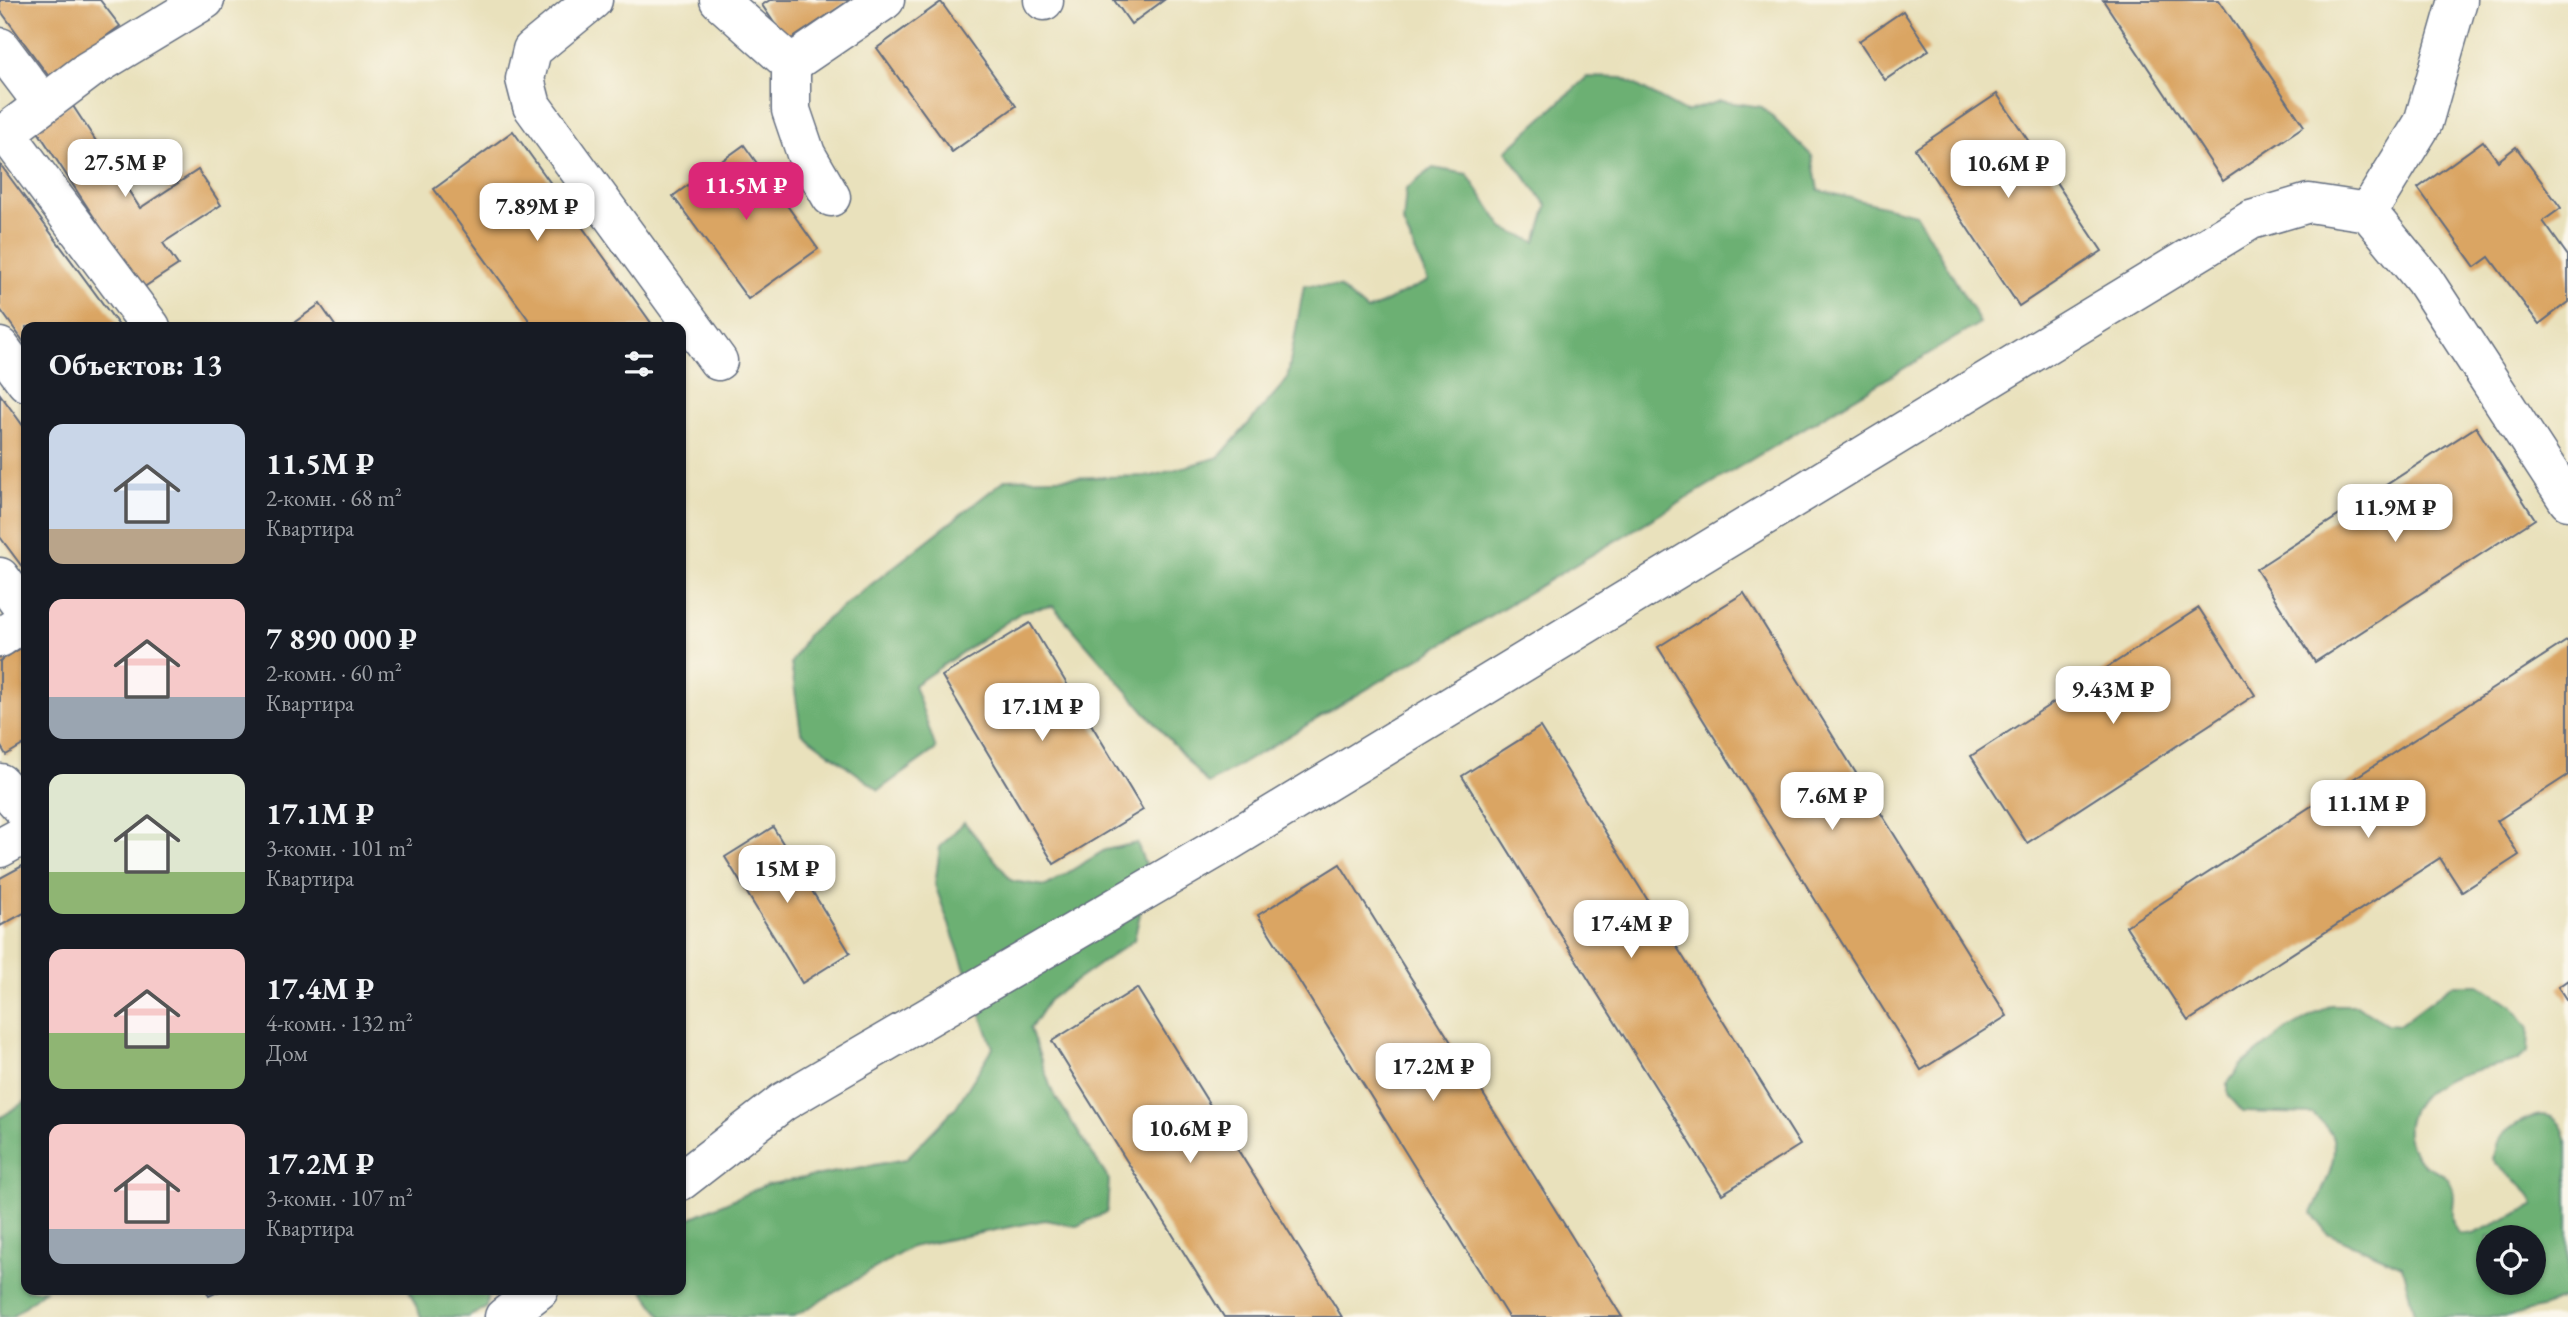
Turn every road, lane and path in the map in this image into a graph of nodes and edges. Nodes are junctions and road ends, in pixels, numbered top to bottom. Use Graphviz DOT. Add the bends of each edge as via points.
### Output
graph roads {
  1 [pos="593,0"];
  2 [pos="719,0"];
  3 [pos="885,0"];
  4 [pos="2458,0"];
  5 [pos="201,3"];
  6 [pos="0,47"];
  7 [pos="791,64"];
  8 [pos="43,104"];
  9 [pos="3,135"];
  10 [pos="831,197"];
  11 [pos="2368,212"];
  12 [pos="147,322"];
  13 [pos="0,347"];
  14 [pos="718,361"];
  15 [pos="21,375"];
  16 [pos="2568,501"];
  17 [pos="0,577"];
  18 [pos="21,605"];
  19 [pos="21,623"];
  20 [pos="0,638"];
  21 [pos="0,783"];
  22 [pos="21,806"];
  23 [pos="21,837"];
  24 [pos="0,848"];
  25 [pos="686,1177"];
  26 [pos="533,1295"];
  27 [pos="504,1317"];
  1 -- 14 [label="lane" via="532,50 525,79 531,106"];
  2 -- 7 [label="lane"];
  3 -- 7 [label="lane"];
  4 -- 11 [label="lane" via="2423,124"];
  5 -- 8 [label="lane" via="89,70"];
  6 -- 8 [label="lane"];
  7 -- 10 [label="lane" via="791,110 806,154"];
  8 -- 9 [label="lane"];
  9 -- 12 [label="lane"];
  11 -- 16 [label="lane" via="2424,281"];
  11 -- 25 [label="lane" via="2309,203 2251,220 1231,841 783,1102"];
  13 -- 15 [label="lane"];
  17 -- 18 [label="lane"];
  19 -- 20 [label="lane"];
  21 -- 22 [label="lane"];
  23 -- 24 [label="lane"];
  26 -- 27 [label="lane"];
}
